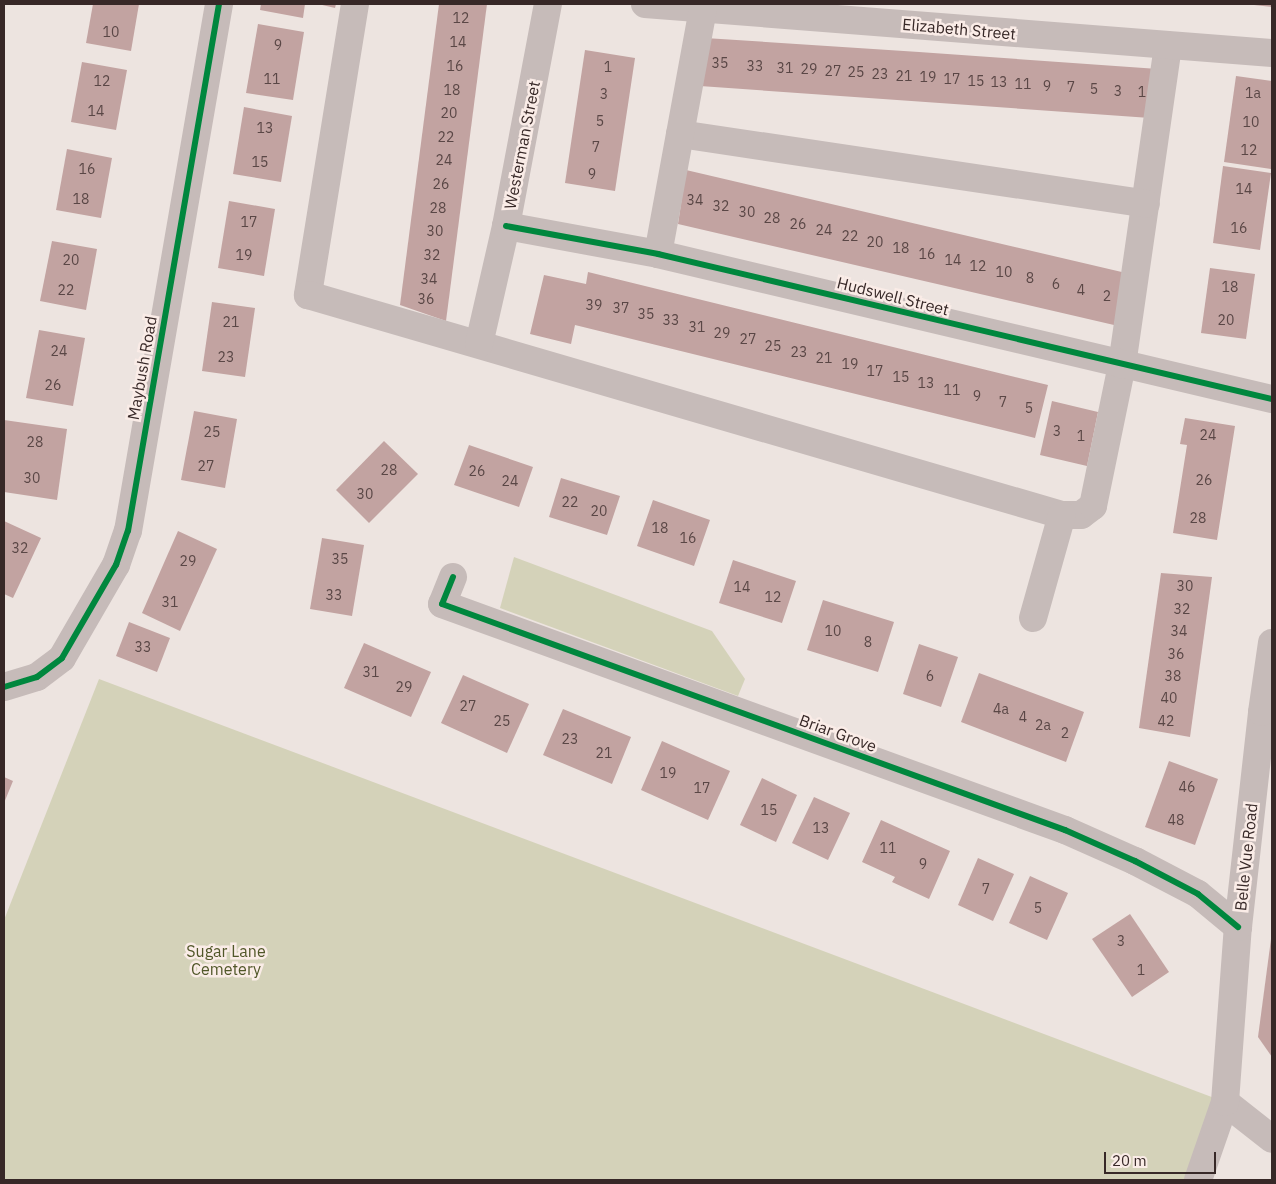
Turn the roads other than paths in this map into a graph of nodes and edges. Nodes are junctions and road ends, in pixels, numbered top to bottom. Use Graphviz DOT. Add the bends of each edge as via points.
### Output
graph roads {
  1 [pos="219,4"];
  2 [pos="355,4"];
  3 [pos="548,4"];
  4 [pos="645,4"];
  5 [pos="703,8"];
  6 [pos="1168,45"];
  7 [pos="1272,53"];
  8 [pos="680,134"];
  9 [pos="1146,204"];
  10 [pos="506,226"];
  11 [pos="658,254"];
  12 [pos="479,344"];
  13 [pos="1122,365"];
  14 [pos="1272,399"];
  15 [pos="1062,515"];
  16 [pos="453,577"];
  17 [pos="1033,618"];
  18 [pos="1272,643"];
  19 [pos="4,687"];
  20 [pos="1267,712"];
  21 [pos="1238,927"];
  22 [pos="1225,1102"];
  23 [pos="1272,1139"];
  24 [pos="1198,1180"];
  1 -- 19 [label="street, Maybush Road" via="128,531 116,565 62,658 37,677"];
  2 -- 12 [label="street" via="308,295"];
  3 -- 10 [label="street, Westerman Street"];
  4 -- 5 [label="street, Elizabeth Street"];
  5 -- 6 [label="street, Elizabeth Street"];
  5 -- 8 [label="street"];
  6 -- 7 [label="street, Elizabeth Street"];
  6 -- 9 [label="street"];
  8 -- 9 [label="street"];
  8 -- 11 [label="street"];
  9 -- 13 [label="street"];
  10 -- 11 [label="street, Hudswell Street"];
  10 -- 12 [label="street, Westerman Street"];
  11 -- 13 [label="street, Hudswell Street"];
  12 -- 15 [label="street"];
  13 -- 14 [label="street, Hudswell Street"];
  13 -- 15 [label="street" via="1093,506 1082,515"];
  15 -- 17 [label="street"];
  16 -- 21 [label="street, Briar Grove" via="442,604 1065,830 1198,894"];
  18 -- 20 [label="street, Belle Vue Road"];
  20 -- 21 [label="street, Belle Vue Road"];
  21 -- 22 [label="street, Belle Vue Road"];
  22 -- 23 [label="street"];
  22 -- 24 [label="street, Belle Vue Road"];
}
